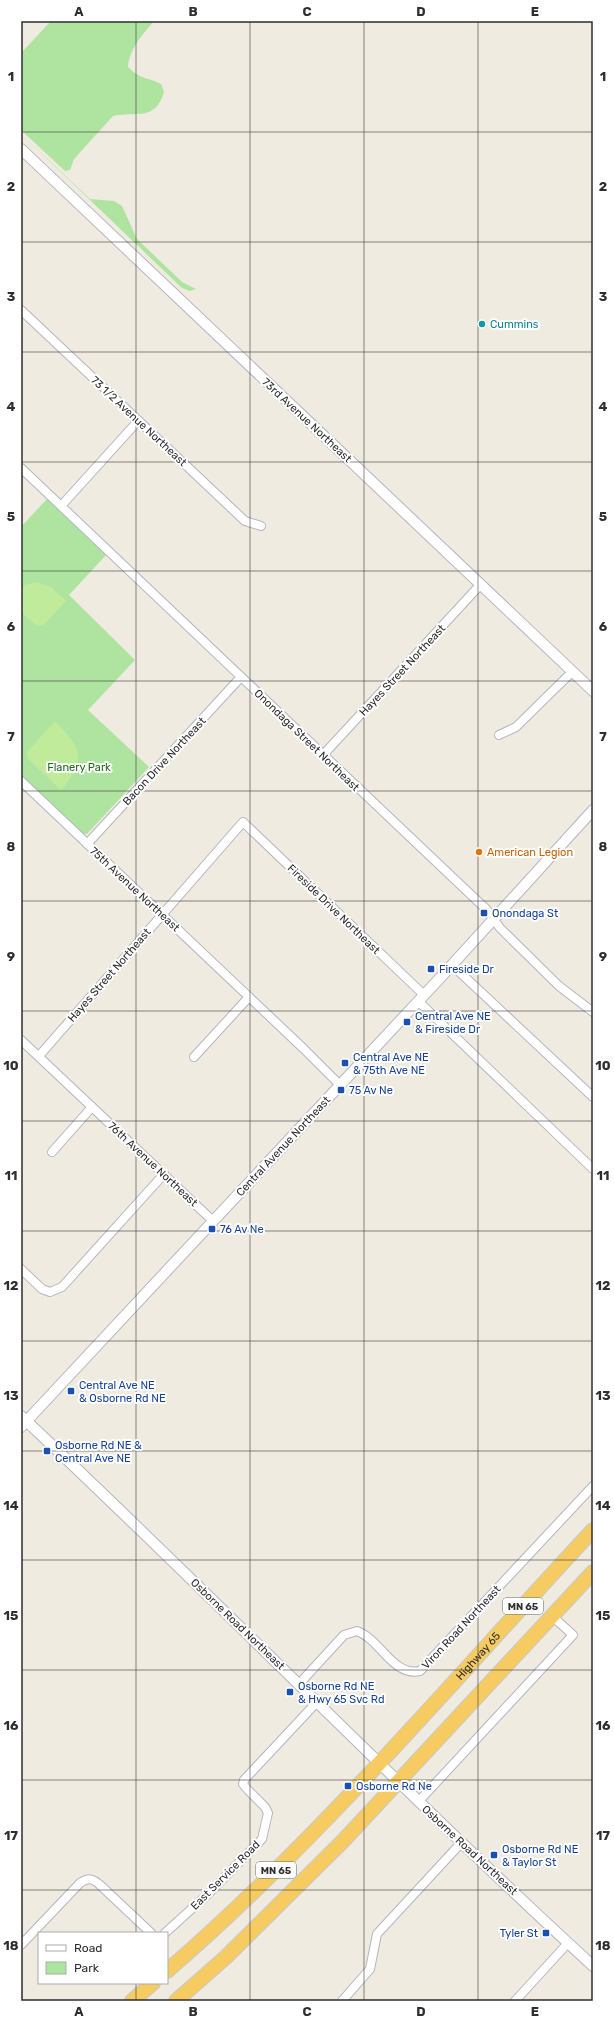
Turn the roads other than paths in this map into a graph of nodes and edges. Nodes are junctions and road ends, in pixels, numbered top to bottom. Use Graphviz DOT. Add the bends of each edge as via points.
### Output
graph roads {
  1 [pos="21,149"];
  2 [pos="21,310"];
  3 [pos="138,421"];
  4 [pos="21,468"];
  5 [pos="61,506"];
  6 [pos="261,526"];
  7 [pos="481,584"];
  8 [pos="573,671"];
  9 [pos="241,677"];
  10 [pos="593,691"];
  11 [pos="499,735"];
  12 [pos="323,755"];
  13 [pos="21,781"];
  14 [pos="593,810"];
  15 [pos="243,822"];
  16 [pos="87,844"];
  17 [pos="162,915"];
  18 [pos="494,919"];
  19 [pos="452,965"];
  20 [pos="249,997"];
  21 [pos="421,998"];
  22 [pos="593,1012"];
  23 [pos="21,1040"];
  24 [pos="38,1056"];
  25 [pos="194,1057"];
  26 [pos="340,1085"];
  27 [pos="593,1097"];
  28 [pos="92,1107"];
  29 [pos="52,1152"];
  30 [pos="593,1169"];
  31 [pos="164,1174"];
  32 [pos="213,1221"];
  33 [pos="21,1269"];
  34 [pos="23,1421"];
  35 [pos="593,1486"];
  36 [pos="593,1530"];
  37 [pos="593,1572"];
  38 [pos="552,1616"];
  39 [pos="299,1684"];
  40 [pos="317,1702"];
  41 [pos="379,1763"];
  42 [pos="398,1782"];
  43 [pos="419,1801"];
  44 [pos="462,1842"];
  45 [pos="150,1932"];
  46 [pos="166,1932"];
  47 [pos="568,1943"];
  48 [pos="21,1945"];
  49 [pos="593,1966"];
  50 [pos="168,1970"];
  51 [pos="152,1984"];
  52 [pos="132,2001"];
  53 [pos="176,2001"];
  54 [pos="342,2001"];
  55 [pos="515,2001"];
  1 -- 7 [label="street, 73rd Avenue Northeast"];
  2 -- 3 [label="street, 73 1/2 Avenue Northeast"];
  3 -- 5 [label="street"];
  3 -- 6 [label="street, 73 1/2 Avenue Northeast" via="245,521"];
  4 -- 5 [label="street, Onondaga Street Northeast"];
  5 -- 9 [label="street, Onondaga Street Northeast"];
  7 -- 8 [label="street, 73rd Avenue Northeast"];
  7 -- 12 [label="street, Hayes Street Northeast"];
  8 -- 10 [label="street, 73rd Avenue Northeast"];
  8 -- 11 [label="street" via="516,728"];
  9 -- 12 [label="street, Onondaga Street Northeast"];
  9 -- 16 [label="street, Bacon Drive Northeast"];
  12 -- 18 [label="street, Onondaga Street Northeast"];
  13 -- 16 [label="street, 75th Avenue Northeast"];
  14 -- 18 [label="street, Central Avenue Northeast"];
  15 -- 17 [label="street, Hayes Street Northeast"];
  15 -- 21 [label="street, Fireside Drive Northeast"];
  16 -- 17 [label="street, 75th Avenue Northeast"];
  17 -- 20 [label="street, 75th Avenue Northeast"];
  17 -- 24 [label="street, Hayes Street Northeast"];
  18 -- 19 [label="street, Central Avenue Northeast"];
  18 -- 22 [label="street, Onondaga Street Northeast" via="559,986"];
  19 -- 21 [label="street, Central Avenue Northeast"];
  19 -- 27 [label="street"];
  20 -- 25 [label="street"];
  20 -- 26 [label="street, 75th Avenue Northeast"];
  21 -- 26 [label="street, Central Avenue Northeast"];
  21 -- 30 [label="street, Fireside Drive Northeast"];
  23 -- 24 [label="street, 76th Avenue Northeast"];
  24 -- 28 [label="street, 76th Avenue Northeast"];
  26 -- 32 [label="street, Central Avenue Northeast"];
  28 -- 29 [label="street"];
  28 -- 31 [label="street, 76th Avenue Northeast"];
  31 -- 32 [label="street, 76th Avenue Northeast"];
  31 -- 33 [label="street" via="62,1286 50,1292 42,1289"];
  32 -- 34 [label="street, Central Avenue Northeast"];
  34 -- 39 [label="street, Osborne Road Northeast" via="120,1508"];
  35 -- 39 [label="street, Viron Road Northeast" via="420,1671 406,1671 398,1666 366,1636 357,1631 344,1636"];
  36 -- 41 [label="highway, Highway 65 / MN 65"];
  37 -- 38 [label="highway, MN 65"];
  38 -- 42 [label="highway, MN 65"];
  38 -- 43 [label="street" via="573,1635"];
  39 -- 40 [label="street, Osborne Road Northeast"];
  40 -- 41 [label="street, Osborne Road Northeast"];
  40 -- 46 [label="street, East Service Road" via="244,1780 247,1789 268,1813 262,1839"];
  41 -- 42 [label="street, Osborne Road Northeast"];
  41 -- 50 [label="highway, MN 65" via="254,1892"];
  42 -- 43 [label="street, Osborne Road Northeast"];
  42 -- 53 [label="highway, MN 65" via="344,1840 226,1957"];
  43 -- 44 [label="street, Osborne Road Northeast"];
  44 -- 47 [label="street, Osborne Road Northeast"];
  44 -- 54 [label="street" via="377,1934 370,1969"];
  45 -- 48 [label="street" via="99,1884 88,1879 80,1883"];
  47 -- 49 [label="street, Osborne Road Northeast"];
  47 -- 55 [label="street"];
  51 -- 52 [label="highway"];
}
